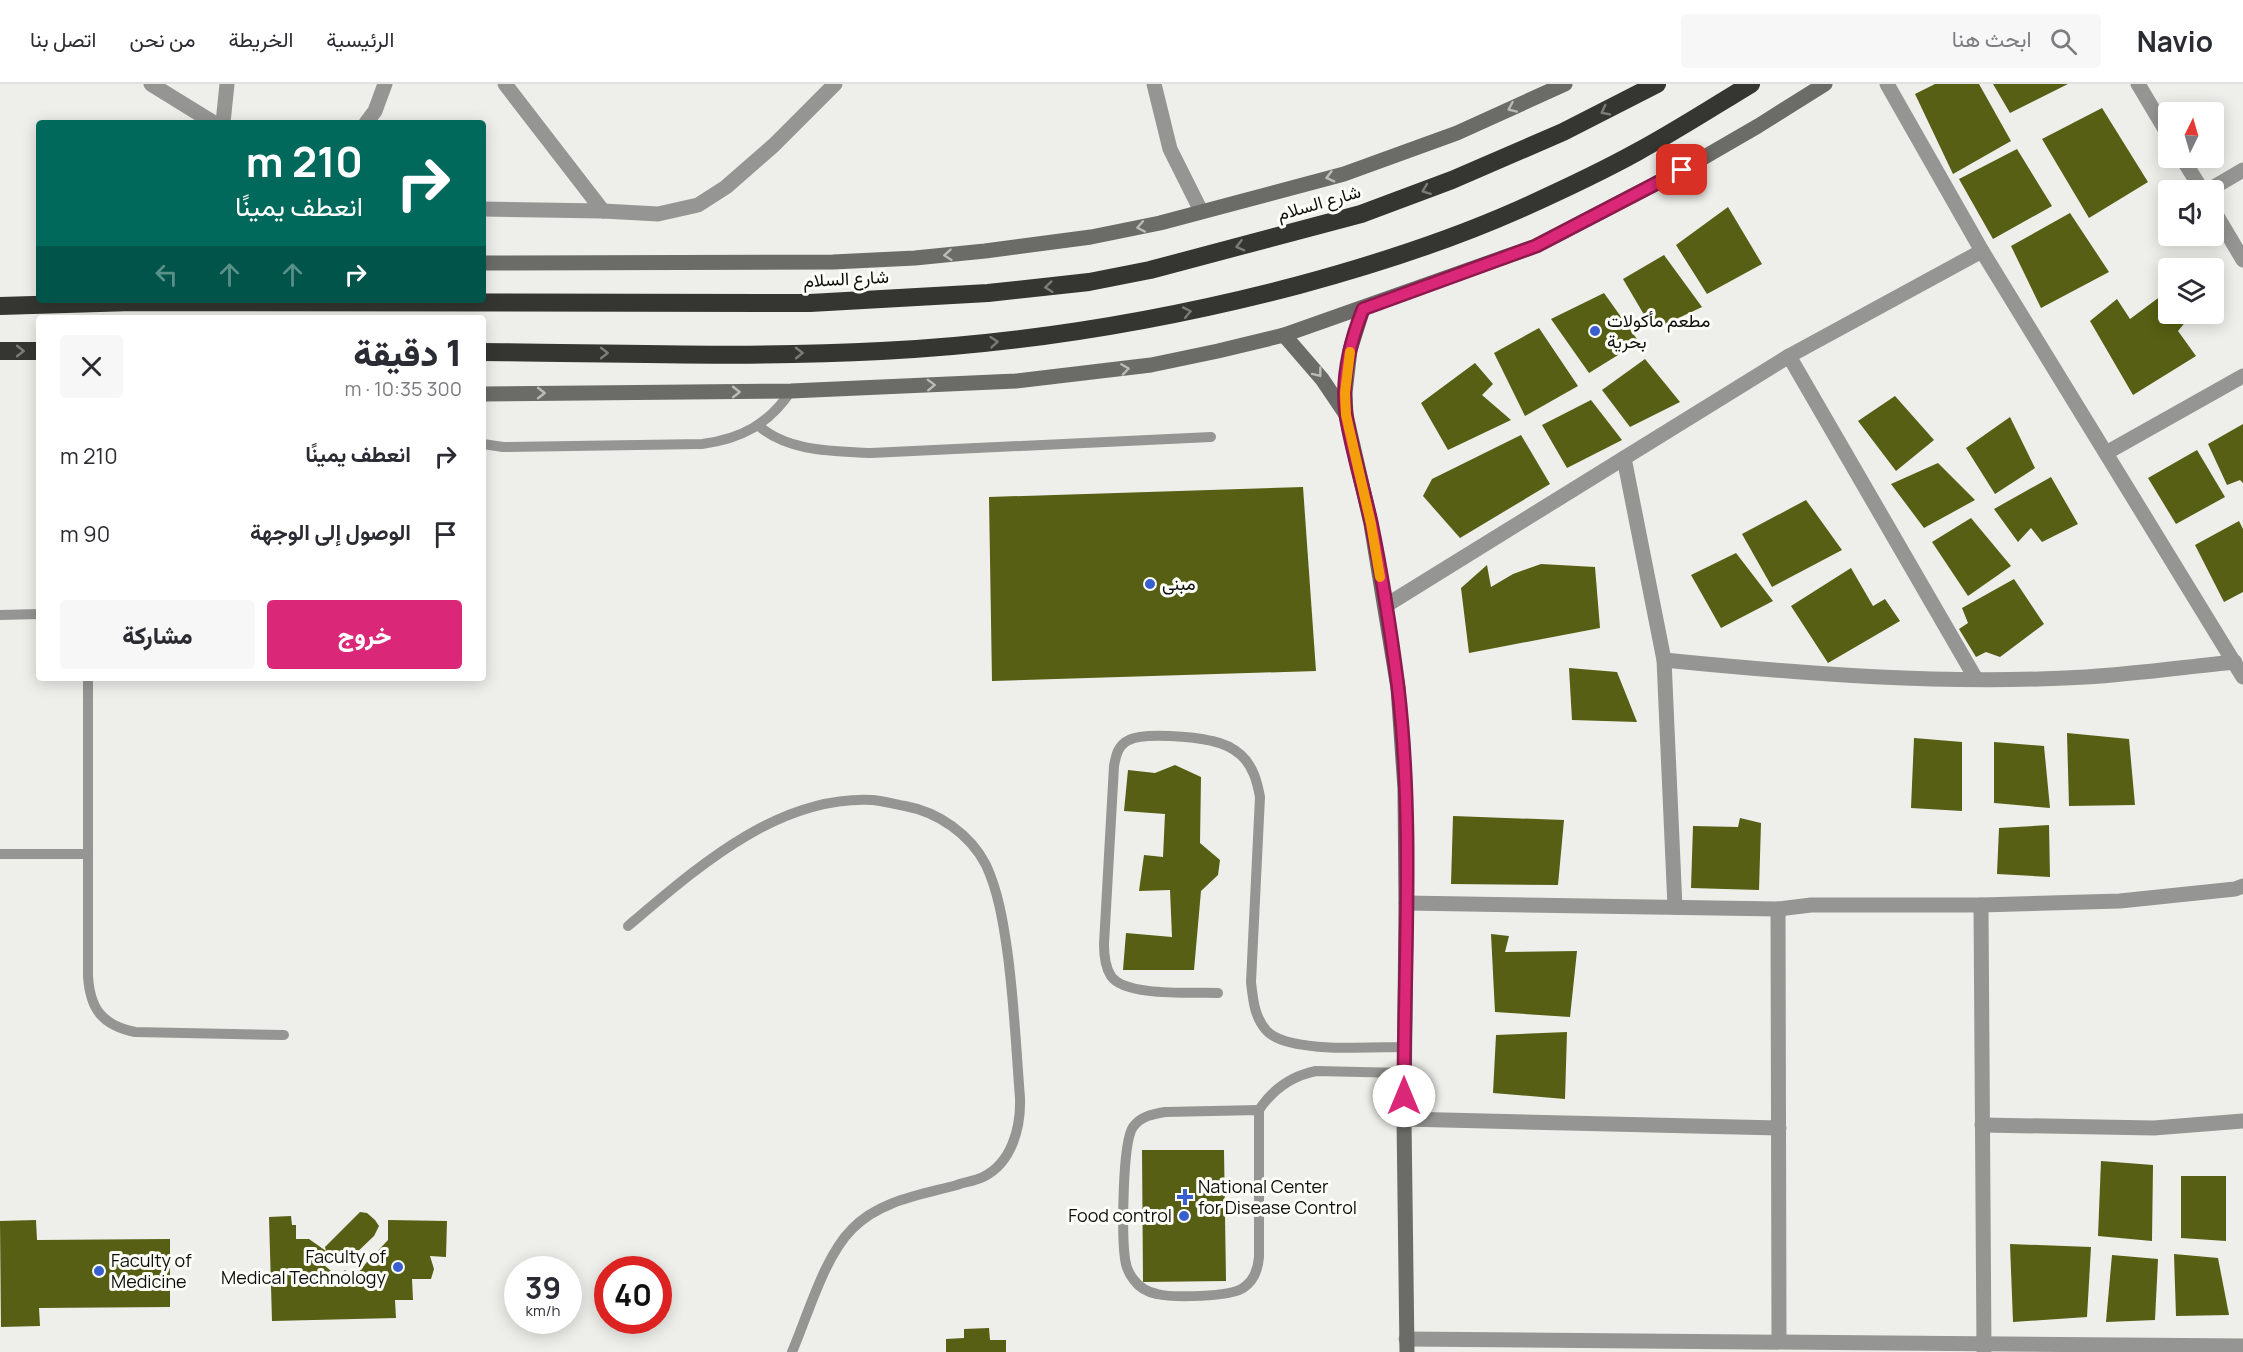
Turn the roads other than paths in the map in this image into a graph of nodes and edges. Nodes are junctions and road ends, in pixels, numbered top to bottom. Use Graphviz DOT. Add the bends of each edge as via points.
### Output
graph roads {
  1 [pos="151,84"];
  2 [pos="227,84"];
  3 [pos="386,84"];
  4 [pos="505,84"];
  5 [pos="835,84"];
  6 [pos="1154,84"];
  7 [pos="1565,84"];
  8 [pos="1656,84"];
  9 [pos="1751,84"];
  10 [pos="1825,84"];
  11 [pos="1887,84"];
  12 [pos="2138,84"];
  13 [pos="2158,118"];
  14 [pos="209,120"];
  15 [pos="223,120"];
  16 [pos="368,120"];
  17 [pos="2243,170"];
  18 [pos="2224,181"];
  19 [pos="486,209"];
  20 [pos="603,211"];
  21 [pos="1201,211"];
  22 [pos="2224,228"];
  23 [pos="1982,251"];
  24 [pos="2243,260"];
  25 [pos="486,263"];
  26 [pos="486,302"];
  27 [pos="81,303"];
  28 [pos="0,306"];
  29 [pos="1363,309"];
  30 [pos="1284,335"];
  31 [pos="0,351"];
  32 [pos="36,351"];
  33 [pos="486,352"];
  34 [pos="1789,356"];
  35 [pos="2243,376"];
  36 [pos="791,391"];
  37 [pos="486,394"];
  38 [pos="1346,415"];
  39 [pos="759,426"];
  40 [pos="1211,437"];
  41 [pos="486,444"];
  42 [pos="2106,453"];
  43 [pos="1624,458"];
  44 [pos="1385,606"];
  45 [pos="36,614"];
  46 [pos="0,615"];
  47 [pos="1664,660"];
  48 [pos="2235,662"];
  49 [pos="2243,677"];
  50 [pos="1976,679"];
  51 [pos="88,681"];
  52 [pos="0,854"];
  53 [pos="87,854"];
  54 [pos="2243,886"];
  55 [pos="1406,903"];
  56 [pos="1982,905"];
  57 [pos="1675,907"];
  58 [pos="1778,909"];
  59 [pos="628,926"];
  60 [pos="1218,993"];
  61 [pos="284,1035"];
  62 [pos="1404,1047"];
  63 [pos="1404,1073"];
  64 [pos="1259,1110"];
  65 [pos="1404,1119"];
  66 [pos="2243,1121"];
  67 [pos="1982,1125"];
  68 [pos="1779,1128"];
  69 [pos="1779,1341"];
  70 [pos="1407,1345"];
  71 [pos="2243,1346"];
  72 [pos="1984,1347"];
  73 [pos="792,1352"];
  1 -- 14 [label="street"];
  2 -- 15 [label="street"];
  3 -- 16 [label="street"];
  4 -- 20 [label="street"];
  5 -- 20 [label="street" via="774,145 698,205 658,214"];
  6 -- 21 [label="street" via="1170,149"];
  7 -- 21 [label="street, one-way" via="1457,133 1344,174"];
  8 -- 26 [label="highway, شارع السلام, one-way" via="1563,132 1361,214 1150,270 1089,282 988,293 810,303"];
  33 -- 9 [label="highway, one-way" via="880,351 1008,341 1202,309 1329,276 1479,226 1638,152"];
  10 -- 29 [label="street" via="1682,170 1536,246"];
  11 -- 23 [label="street"];
  12 -- 13 [label="street"];
  17 -- 18 [label="street"];
  19 -- 20 [label="street"];
  21 -- 25 [label="street, one-way" via="1091,237 915,258"];
  22 -- 24 [label="street"];
  23 -- 34 [label="street"];
  23 -- 42 [label="street"];
  27 -- 28 [label="highway, شارع السلام"];
  29 -- 30 [label="street"];
  29 -- 38 [label="street" via="1350,350"];
  36 -- 30 [label="street, one-way" via="1083,375 1151,365"];
  30 -- 38 [label="street, one-way" via="1322,379"];
  31 -- 32 [label="highway, one-way"];
  34 -- 43 [label="street"];
  34 -- 50 [label="street"];
  35 -- 42 [label="street"];
  37 -- 36 [label="street, one-way"];
  36 -- 39 [label="lane"];
  38 -- 44 [label="street"];
  39 -- 40 [label="lane" via="785,442 871,453"];
  39 -- 41 [label="lane" via="742,436 702,444"];
  42 -- 48 [label="street"];
  43 -- 44 [label="street"];
  43 -- 47 [label="street"];
  44 -- 55 [label="street" via="1398,688 1405,789"];
  45 -- 46 [label="lane"];
  47 -- 50 [label="street" via="1797,673"];
  47 -- 57 [label="street"];
  48 -- 49 [label="street"];
  48 -- 50 [label="street" via="2086,677"];
  51 -- 53 [label="lane"];
  52 -- 53 [label="lane"];
  53 -- 61 [label="lane" via="89,987 95,1009 103,1018 135,1032"];
  54 -- 56 [label="street" via="2120,901"];
  55 -- 57 [label="street"];
  55 -- 62 [label="street"];
  56 -- 58 [label="street" via="1811,905"];
  56 -- 67 [label="street"];
  57 -- 58 [label="street"];
  58 -- 68 [label="street"];
  59 -- 73 [label="lane" via="690,874 747,835 814,807 842,802 874,800 938,815 963,835 986,865 1002,913 1011,981 1020,1098 1017,1135 998,1166 984,1177 883,1207 852,1229 830,1259"];
  60 -- 62 [label="lane" via="1136,989 1109,974 1104,944 1114,766 1118,750 1136,737 1213,741 1241,755 1251,767 1260,797 1251,982 1255,1008 1267,1031 1277,1040 1300,1045"];
  62 -- 63 [label="street"];
  63 -- 64 [label="lane" via="1304,1073 1274,1092"];
  63 -- 65 [label="street"];
  64 -- 64 [label="lane" via="1165,1112 1151,1114 1134,1125 1125,1157 1125,1250 1128,1270 1139,1286 1157,1294 1228,1294 1242,1289 1253,1278 1259,1257"];
  65 -- 68 [label="street"];
  65 -- 70 [label="street"];
  66 -- 67 [label="street" via="2154,1128"];
  67 -- 72 [label="street"];
  68 -- 69 [label="street"];
  69 -- 70 [label="street"];
  69 -- 72 [label="street"];
  71 -- 72 [label="street"];
}
